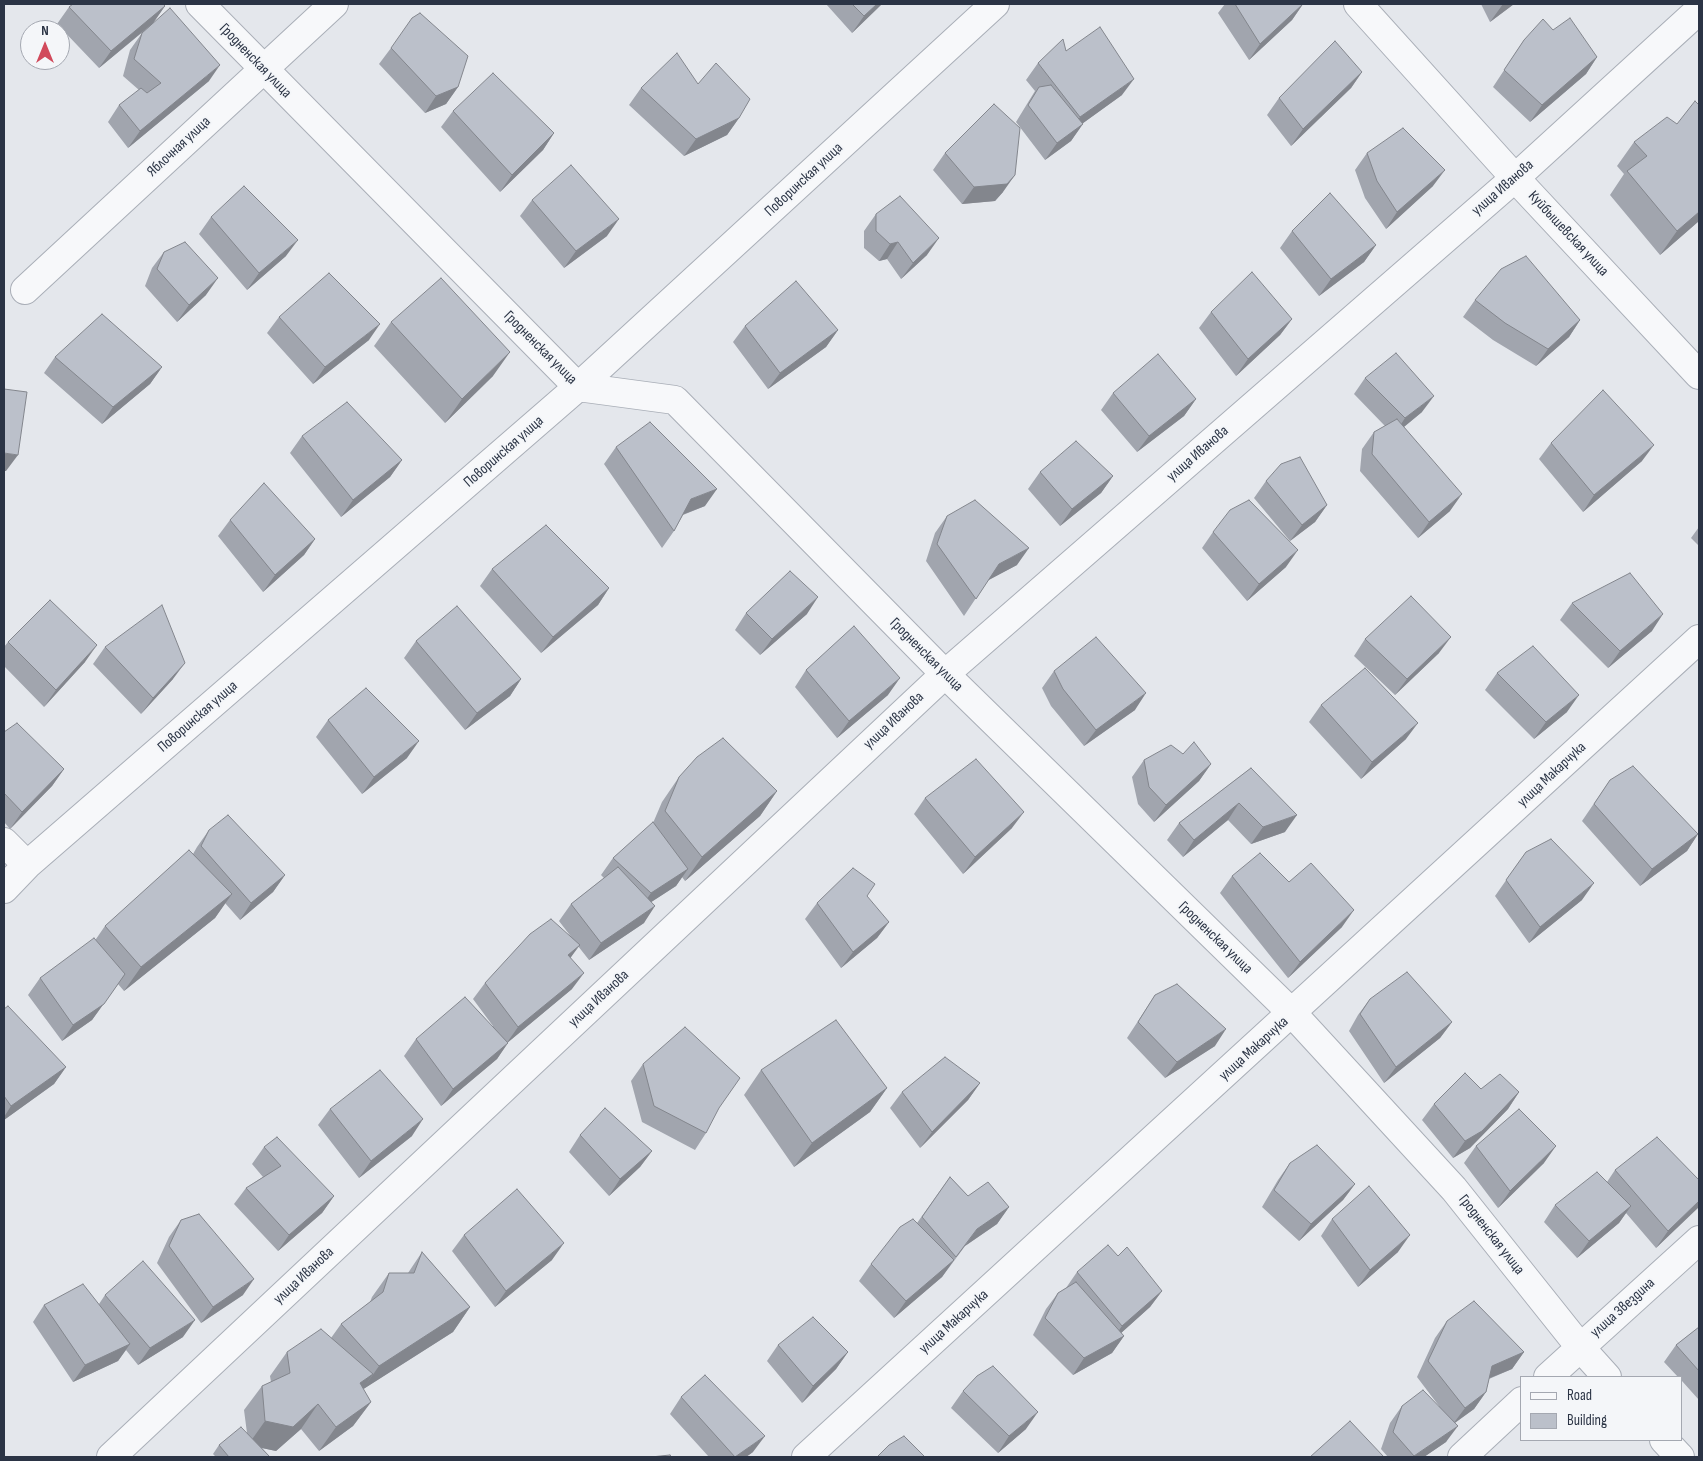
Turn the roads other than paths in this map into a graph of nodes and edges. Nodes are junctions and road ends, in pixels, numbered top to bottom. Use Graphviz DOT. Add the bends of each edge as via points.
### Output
graph roads {
  1 [pos="200,4"];
  2 [pos="334,4"];
  3 [pos="995,4"];
  4 [pos="1358,4"];
  5 [pos="1699,10"];
  6 [pos="262,69"];
  7 [pos="1515,178"];
  8 [pos="25,290"];
  9 [pos="1699,375"];
  10 [pos="578,388"];
  11 [pos="1699,639"];
  12 [pos="945,674"];
  13 [pos="4,842"];
  14 [pos="27,865"];
  15 [pos="4,888"];
  16 [pos="1292,1014"];
  17 [pos="1699,1240"];
  18 [pos="1580,1348"];
  19 [pos="1549,1376"];
  20 [pos="1606,1376"];
  21 [pos="1520,1403"];
  22 [pos="1665,1441"];
  23 [pos="111,1457"];
  24 [pos="806,1457"];
  25 [pos="1462,1457"];
  26 [pos="1680,1457"];
  1 -- 6 [label="street, Гродненская улица"];
  2 -- 6 [label="street, Яблочная улица"];
  3 -- 10 [label="street, Поворинская улица"];
  4 -- 7 [label="street, Куйбышевская улица"];
  5 -- 7 [label="street, улица Иванова"];
  6 -- 8 [label="street, Яблочная улица"];
  6 -- 10 [label="street, Гродненская улица"];
  7 -- 9 [label="street, Куйбышевская улица"];
  7 -- 12 [label="street, улица Иванова"];
  10 -- 12 [label="street, Гродненская улица" via="675,400"];
  10 -- 14 [label="street, Поворинская улица"];
  11 -- 16 [label="street, улица Макарчука"];
  12 -- 16 [label="street, Гродненская улица"];
  12 -- 23 [label="street, улица Иванова"];
  13 -- 14 [label="street"];
  14 -- 15 [label="street, Поворинская улица"];
  16 -- 18 [label="street, Гродненская улица" via="1454,1189"];
  16 -- 24 [label="street, улица Макарчука"];
  17 -- 18 [label="street, улица Звездина"];
  18 -- 19 [label="street, улица Звездина"];
  18 -- 20 [label="street, Гродненская улица"];
  21 -- 25 [label="street"];
  22 -- 26 [label="street"];
}
